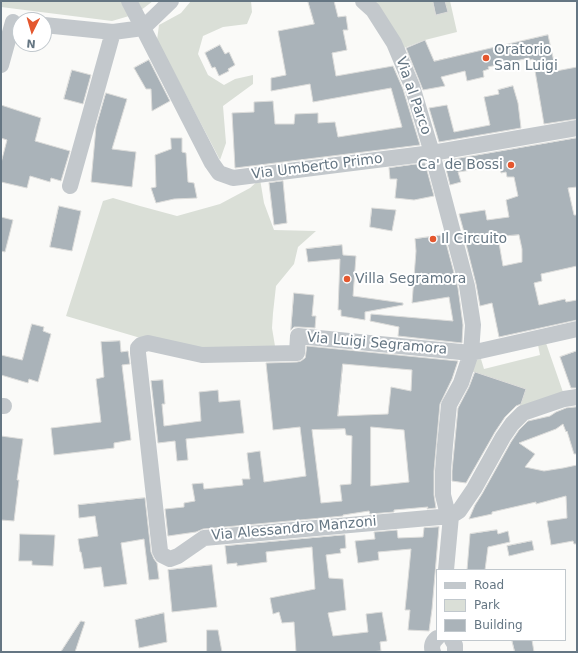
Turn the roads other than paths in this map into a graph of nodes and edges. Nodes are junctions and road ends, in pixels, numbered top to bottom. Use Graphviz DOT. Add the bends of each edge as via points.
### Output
graph roads {
  1 [pos="129,1"];
  2 [pos="171,1"];
  3 [pos="363,1"];
  4 [pos="11,22"];
  5 [pos="52,26"];
  6 [pos="144,28"];
  7 [pos="113,32"];
  8 [pos="1,65"];
  9 [pos="577,128"];
  10 [pos="432,153"];
  11 [pos="70,186"];
  12 [pos="577,328"];
  13 [pos="471,353"];
  14 [pos="571,398"];
  15 [pos="451,516"];
  16 [pos="158,538"];
  17 [pos="446,569"];
  18 [pos="453,641"];
  19 [pos="455,652"];
  1 -- 6 [label="street, Via Umberto Primo"];
  2 -- 6 [label="street"];
  3 -- 10 [label="street, Via al Parco" via="373,10 394,43 412,86"];
  4 -- 8 [label="street"];
  5 -- 7 [label="street"];
  6 -- 7 [label="street"];
  6 -- 10 [label="street, Via Umberto Primo" via="219,173 234,178"];
  7 -- 11 [label="street"];
  9 -- 10 [label="street, Via Umberto Primo"];
  10 -- 13 [label="street, Via al Parco" via="467,286 473,325"];
  12 -- 13 [label="street"];
  13 -- 15 [label="street, Via al Parco" via="461,383 449,406 443,495"];
  13 -- 16 [label="street, Via Luigi Segramora" via="298,336 297,352 202,355 148,343 141,345 138,353"];
  14 -- 15 [label="street" via="523,413 503,437 459,511"];
  15 -- 16 [label="street, Via Alessandro Manzoni" via="204,538 170,559 162,555"];
  15 -- 17 [label="street"];
  18 -- 19 [label="street"];
}
